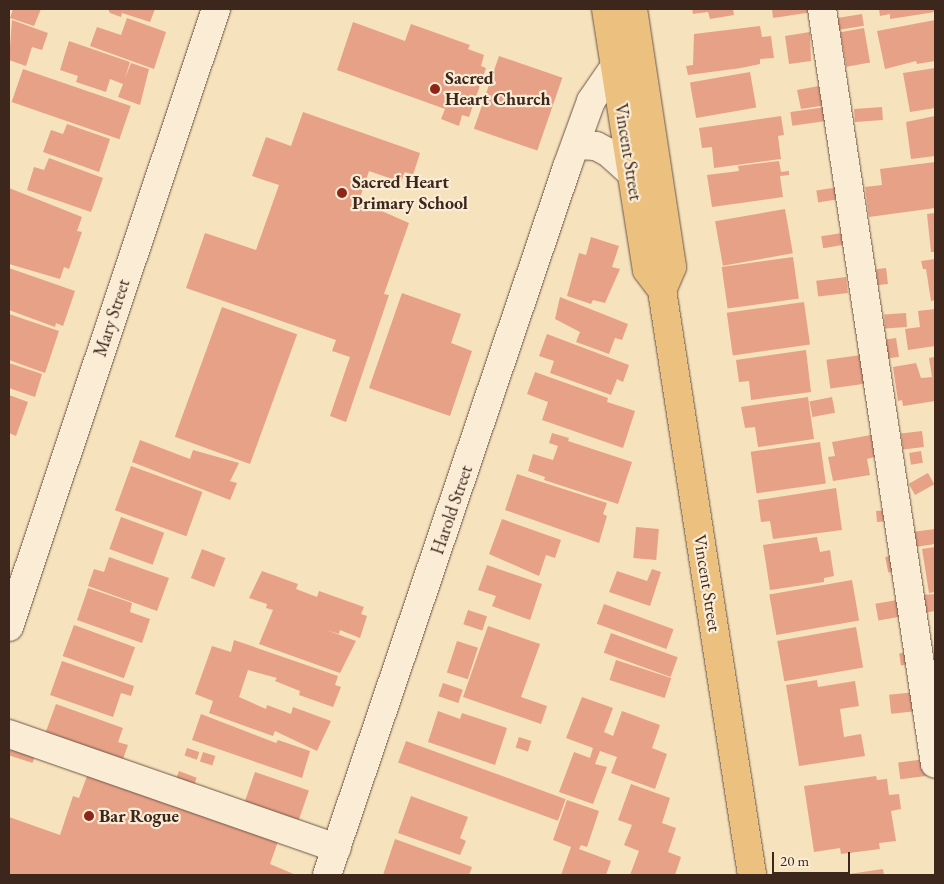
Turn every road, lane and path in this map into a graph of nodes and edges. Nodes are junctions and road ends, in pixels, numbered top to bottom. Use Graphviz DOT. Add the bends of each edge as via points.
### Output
graph roads {
  1 [pos="216,9"];
  2 [pos="606,9"];
  3 [pos="634,9"];
  4 [pos="822,9"];
  5 [pos="615,66"];
  6 [pos="576,145"];
  7 [pos="631,173"];
  8 [pos="662,290"];
  9 [pos="9,627"];
  10 [pos="9,734"];
  11 [pos="935,764"];
  12 [pos="332,868"];
  13 [pos="752,875"];
  1 -- 9 [label="street, Mary Street"];
  2 -- 5 [label="main road, Vincent Street"];
  3 -- 8 [label="main road, Vincent Street" via="672,267"];
  4 -- 11 [label="street"];
  5 -- 6 [label="street, Harold Street" via="592,101"];
  5 -- 7 [label="main road, Vincent Street"];
  6 -- 7 [label="street" via="596,146 608,152"];
  6 -- 12 [label="street, Harold Street"];
  7 -- 8 [label="main road, Vincent Street" via="647,270"];
  8 -- 13 [label="main road, Vincent Street"];
  10 -- 12 [label="street"];
}
